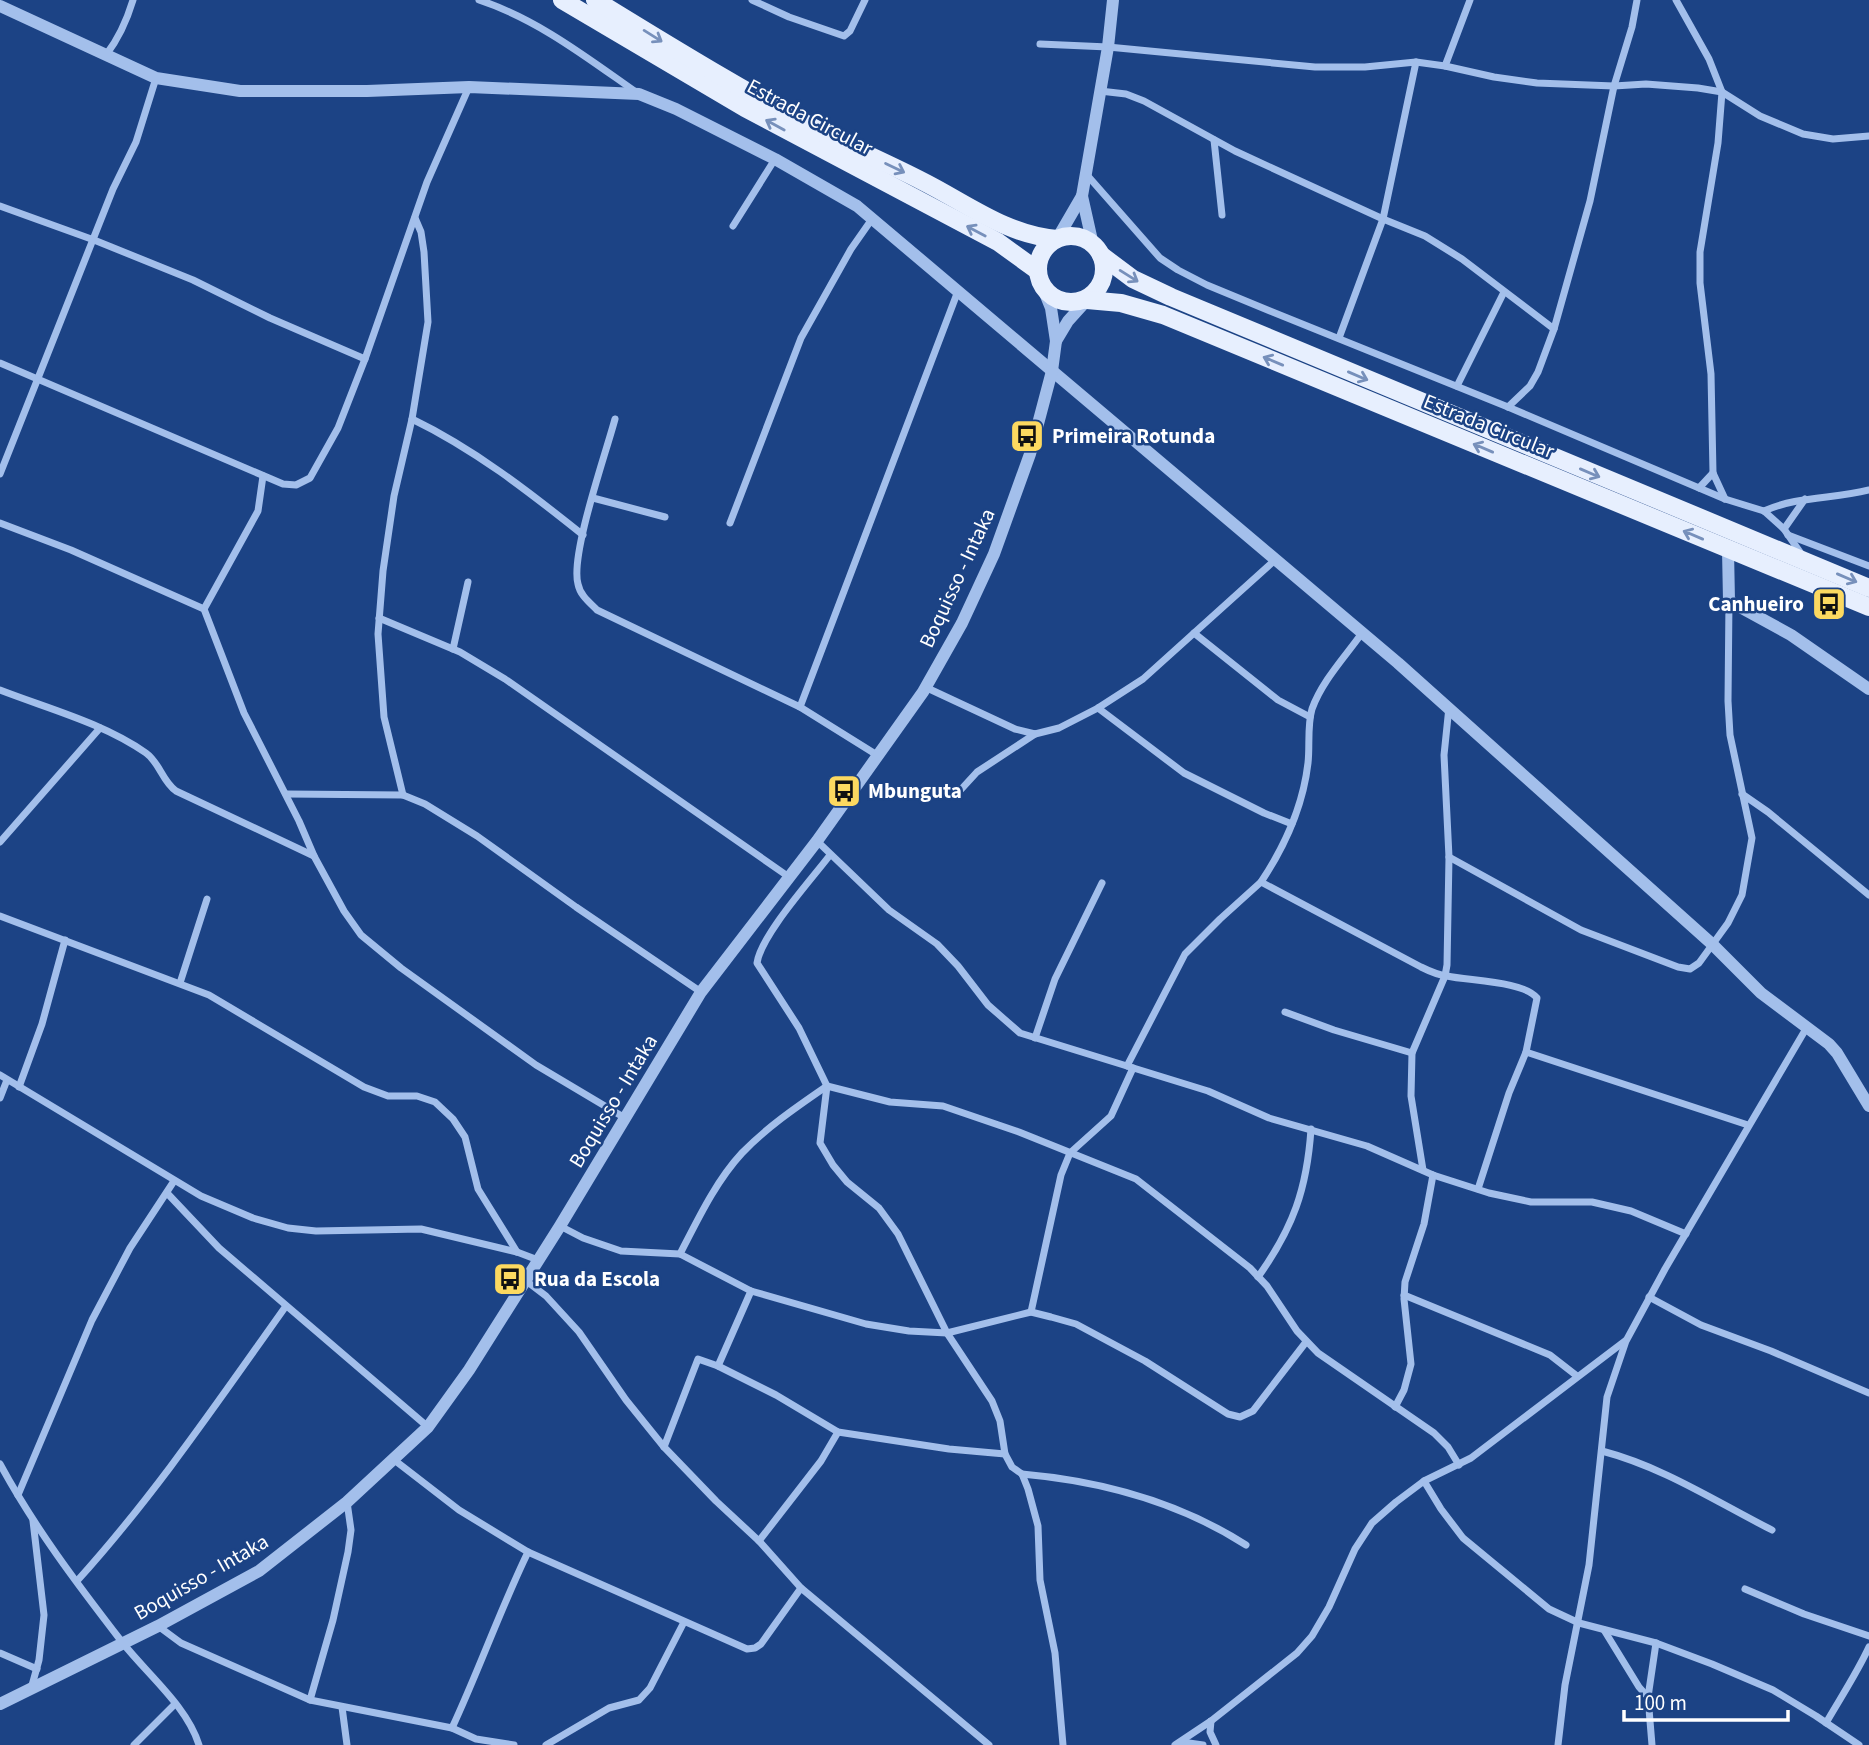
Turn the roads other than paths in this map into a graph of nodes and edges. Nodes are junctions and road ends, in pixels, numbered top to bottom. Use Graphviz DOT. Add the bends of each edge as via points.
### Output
graph roads {
  1 [pos="133,0"];
  2 [pos="479,0"];
  3 [pos="562,0"];
  4 [pos="594,0"];
  5 [pos="752,0"];
  6 [pos="865,0"];
  7 [pos="1113,0"];
  8 [pos="1470,0"];
  9 [pos="1637,0"];
  10 [pos="1676,0"];
  11 [pos="5,5"];
  12 [pos="1040,44"];
  13 [pos="1108,47"];
  14 [pos="106,55"];
  15 [pos="1416,62"];
  16 [pos="1445,66"];
  17 [pos="156,78"];
  18 [pos="1614,86"];
  19 [pos="469,88"];
  20 [pos="1100,91"];
  21 [pos="1722,92"];
  22 [pos="639,94"];
  23 [pos="1869,136"];
  24 [pos="1214,140"];
  25 [pos="775,159"];
  26 [pos="1087,175"];
  27 [pos="1082,196"];
  28 [pos="0,206"];
  29 [pos="1222,215"];
  30 [pos="415,218"];
  31 [pos="872,219"];
  32 [pos="1383,219"];
  33 [pos="733,226"];
  34 [pos="1057,239"];
  35 [pos="94,240"];
  36 [pos="1097,250"];
  37 [pos="1039,276"];
  38 [pos="958,291"];
  39 [pos="1504,292"];
  40 [pos="1087,300"];
  41 [pos="1554,329"];
  42 [pos="1339,338"];
  43 [pos="1056,341"];
  44 [pos="365,359"];
  45 [pos="0,363"];
  46 [pos="1052,371"];
  47 [pos="38,378"];
  48 [pos="1457,386"];
  49 [pos="1508,407"];
  50 [pos="412,419"];
  51 [pos="615,419"];
  52 [pos="1713,473"];
  53 [pos="0,474"];
  54 [pos="263,476"];
  55 [pos="1699,488"];
  56 [pos="1869,490"];
  57 [pos="593,498"];
  58 [pos="1725,499"];
  59 [pos="1805,499"];
  60 [pos="1764,511"];
  61 [pos="665,517"];
  62 [pos="0,523"];
  63 [pos="730,523"];
  64 [pos="1786,532"];
  65 [pos="583,535"];
  66 [pos="1728,550"];
  67 [pos="1275,560"];
  68 [pos="1806,561"];
  69 [pos="1869,566"];
  70 [pos="468,582"];
  71 [pos="1869,587"];
  72 [pos="1729,601"];
  73 [pos="1869,607"];
  74 [pos="204,609"];
  75 [pos="379,618"];
  76 [pos="1194,633"];
  77 [pos="1362,633"];
  78 [pos="453,649"];
  79 [pos="925,687"];
  80 [pos="1869,689"];
  81 [pos="0,690"];
  82 [pos="800,706"];
  83 [pos="1449,707"];
  84 [pos="1098,708"];
  85 [pos="1310,717"];
  86 [pos="100,728"];
  87 [pos="1035,734"];
  88 [pos="877,755"];
  89 [pos="286,794"];
  90 [pos="1742,794"];
  91 [pos="403,795"];
  92 [pos="956,796"];
  93 [pos="1292,824"];
  94 [pos="817,841"];
  95 [pos="0,842"];
  96 [pos="830,855"];
  97 [pos="314,856"];
  98 [pos="1449,857"];
  99 [pos="789,877"];
  100 [pos="1261,882"];
  101 [pos="1102,883"];
  102 [pos="1869,895"];
  103 [pos="207,899"];
  104 [pos="0,916"];
  105 [pos="65,940"];
  106 [pos="1712,944"];
  107 [pos="1445,976"];
  108 [pos="180,984"];
  109 [pos="701,992"];
  110 [pos="1284,1012"];
  111 [pos="1807,1027"];
  112 [pos="1035,1038"];
  113 [pos="1526,1052"];
  114 [pos="1412,1053"];
  115 [pos="1130,1067"];
  116 [pos="4,1078"];
  117 [pos="827,1086"];
  118 [pos="19,1087"];
  119 [pos="0,1098"];
  120 [pos="1869,1106"];
  121 [pos="625,1118"];
  122 [pos="1748,1125"];
  123 [pos="1311,1129"];
  124 [pos="1070,1153"];
  125 [pos="1423,1170"];
  126 [pos="1433,1175"];
  127 [pos="174,1181"];
  128 [pos="1478,1189"];
  129 [pos="167,1193"];
  130 [pos="560,1226"];
  131 [pos="1686,1234"];
  132 [pos="517,1252"];
  133 [pos="680,1254"];
  134 [pos="538,1260"];
  135 [pos="1258,1277"];
  136 [pos="525,1280"];
  137 [pos="751,1291"];
  138 [pos="1404,1295"];
  139 [pos="1649,1297"];
  140 [pos="286,1306"];
  141 [pos="1031,1312"];
  142 [pos="947,1333"];
  143 [pos="1626,1341"];
  144 [pos="1306,1342"];
  145 [pos="718,1366"];
  146 [pos="1577,1376"];
  147 [pos="1869,1393"];
  148 [pos="1395,1407"];
  149 [pos="428,1427"];
  150 [pos="838,1432"];
  151 [pos="664,1447"];
  152 [pos="1602,1451"];
  153 [pos="1005,1454"];
  154 [pos="393,1459"];
  155 [pos="0,1464"];
  156 [pos="1459,1465"];
  157 [pos="1022,1474"];
  158 [pos="1424,1481"];
  159 [pos="18,1495"];
  160 [pos="346,1503"];
  161 [pos="33,1520"];
  162 [pos="1772,1530"];
  163 [pos="759,1541"];
  164 [pos="1246,1545"];
  165 [pos="528,1552"];
  166 [pos="77,1581"];
  167 [pos="802,1588"];
  168 [pos="1745,1589"];
  169 [pos="684,1622"];
  170 [pos="1579,1623"];
  171 [pos="158,1626"];
  172 [pos="1604,1630"];
  173 [pos="1869,1636"];
  174 [pos="123,1643"];
  175 [pos="1656,1643"];
  176 [pos="1869,1647"];
  177 [pos="0,1653"];
  178 [pos="37,1669"];
  179 [pos="31,1690"];
  180 [pos="1648,1697"];
  181 [pos="310,1700"];
  182 [pos="0,1704"];
  183 [pos="175,1704"];
  184 [pos="342,1707"];
  185 [pos="1211,1721"];
  186 [pos="1826,1723"];
  187 [pos="452,1728"];
  188 [pos="476,1742"];
  189 [pos="1178,1744"];
  190 [pos="134,1745"];
  191 [pos="199,1745"];
  192 [pos="347,1745"];
  193 [pos="514,1745"];
  194 [pos="546,1745"];
  195 [pos="989,1745"];
  196 [pos="1063,1745"];
  197 [pos="1203,1745"];
  198 [pos="1216,1745"];
  199 [pos="1558,1745"];
  200 [pos="1652,1745"];
  201 [pos="1859,1745"];
  1 -- 14 [label="street"];
  2 -- 22 [label="street" via="517,14"];
  37 -- 3 [label="main road, Estrada Circular, one-way" via="998,242 745,108"];
  4 -- 34 [label="main road, Estrada Circular, one-way" via="834,138 1013,230"];
  5 -- 6 [label="street" via="844,36"];
  7 -- 13 [label="street"];
  8 -- 16 [label="street"];
  9 -- 18 [label="street"];
  10 -- 21 [label="street"];
  11 -- 14 [label="street"];
  12 -- 13 [label="street"];
  13 -- 15 [label="street" via="1315,67"];
  13 -- 20 [label="street"];
  14 -- 17 [label="street"];
  15 -- 16 [label="street"];
  15 -- 32 [label="street"];
  16 -- 18 [label="street" via="1537,83"];
  17 -- 19 [label="street" via="240,91"];
  17 -- 35 [label="street" via="138,135"];
  18 -- 21 [label="street" via="1646,84"];
  18 -- 41 [label="street" via="1590,201"];
  19 -- 22 [label="street"];
  19 -- 30 [label="street"];
  20 -- 24 [label="street" via="1126,94"];
  20 -- 26 [label="street"];
  21 -- 23 [label="street" via="1760,116 1803,134 1833,139"];
  21 -- 52 [label="street" via="1700,252 1711,374"];
  22 -- 25 [label="street"];
  24 -- 29 [label="street"];
  24 -- 32 [label="street"];
  25 -- 31 [label="street"];
  25 -- 33 [label="street"];
  26 -- 27 [label="street"];
  26 -- 42 [label="street" via="1160,258 1207,285"];
  27 -- 34 [label="street"];
  27 -- 36 [label="street"];
  28 -- 35 [label="street"];
  30 -- 44 [label="street"];
  30 -- 50 [label="street" via="424,252 428,322"];
  31 -- 38 [label="street"];
  31 -- 63 [label="street" via="801,338"];
  32 -- 39 [label="street" via="1425,236"];
  32 -- 42 [label="street"];
  34 -- 36 [label="main road" via="1076,236"];
  34 -- 37 [label="main road" via="1041,255"];
  35 -- 44 [label="street" via="193,279"];
  35 -- 47 [label="street"];
  36 -- 40 [label="main road" via="1104,275"];
  36 -- 68 [label="main road, Estrada Circular, one-way" via="1133,279 1171,297"];
  37 -- 40 [label="main road" via="1054,298"];
  37 -- 43 [label="street" via="1051,308"];
  38 -- 46 [label="street"];
  38 -- 82 [label="street"];
  39 -- 41 [label="street"];
  39 -- 48 [label="street"];
  40 -- 43 [label="street"];
  66 -- 40 [label="main road, Estrada Circular, one-way" via="1163,316 1121,303"];
  41 -- 49 [label="street" via="1530,386"];
  42 -- 48 [label="street"];
  43 -- 46 [label="street, Boquisso - Intaka"];
  44 -- 54 [label="street" via="338,428 310,478 296,485"];
  45 -- 47 [label="street"];
  46 -- 67 [label="street"];
  46 -- 79 [label="street, Boquisso - Intaka" via="1030,454 994,554"];
  47 -- 53 [label="street"];
  47 -- 54 [label="street"];
  48 -- 49 [label="street"];
  49 -- 55 [label="street"];
  50 -- 65 [label="street" via="491,464"];
  50 -- 75 [label="street" via="394,496"];
  51 -- 57 [label="street"];
  52 -- 55 [label="street"];
  52 -- 58 [label="street"];
  54 -- 74 [label="street" via="258,510"];
  55 -- 58 [label="street"];
  56 -- 59 [label="street"];
  57 -- 61 [label="street"];
  57 -- 65 [label="street"];
  58 -- 60 [label="street"];
  59 -- 60 [label="street"];
  59 -- 64 [label="street"];
  60 -- 64 [label="street"];
  62 -- 74 [label="street"];
  64 -- 68 [label="street"];
  64 -- 69 [label="street"];
  65 -- 82 [label="street" via="578,586 597,610"];
  66 -- 72 [label="street"];
  66 -- 73 [label="main road, Estrada Circular"];
  67 -- 76 [label="street"];
  67 -- 77 [label="street"];
  68 -- 71 [label="main road, Estrada Circular, one-way"];
  70 -- 78 [label="street"];
  72 -- 80 [label="street" via="1791,635"];
  72 -- 90 [label="street" via="1730,735"];
  74 -- 89 [label="street" via="244,713"];
  75 -- 78 [label="street"];
  75 -- 91 [label="street" via="384,717"];
  76 -- 84 [label="street" via="1143,679"];
  76 -- 85 [label="street" via="1278,700"];
  77 -- 83 [label="street"];
  77 -- 85 [label="street" via="1322,687"];
  78 -- 99 [label="street" via="565,719"];
  79 -- 87 [label="street"];
  79 -- 88 [label="street, Boquisso - Intaka"];
  81 -- 86 [label="street"];
  82 -- 88 [label="street"];
  83 -- 98 [label="street" via="1444,755"];
  83 -- 106 [label="street"];
  84 -- 87 [label="street" via="1059,728"];
  84 -- 93 [label="street" via="1184,773"];
  85 -- 93 [label="street" via="1308,763"];
  86 -- 95 [label="street"];
  86 -- 97 [label="street" via="154,759 166,784 176,791"];
  87 -- 92 [label="street" via="977,772"];
  88 -- 94 [label="street, Boquisso - Intaka"];
  89 -- 91 [label="street"];
  89 -- 97 [label="street"];
  90 -- 102 [label="street"];
  90 -- 106 [label="street" via="1752,838 1742,895"];
  91 -- 109 [label="street" via="477,836"];
  93 -- 100 [label="street"];
  94 -- 96 [label="street"];
  94 -- 99 [label="street, Boquisso - Intaka"];
  96 -- 112 [label="street" via="889,911 937,944 1007,1023"];
  96 -- 117 [label="street" via="778,924 757,963 799,1028"];
  97 -- 121 [label="street" via="344,911 372,946 536,1065"];
  98 -- 106 [label="street" via="1581,930 1678,967 1690,969 1699,963"];
  98 -- 107 [label="street"];
  99 -- 109 [label="street, Boquisso - Intaka"];
  100 -- 107 [label="street" via="1402,958"];
  100 -- 115 [label="street" via="1185,954"];
  101 -- 112 [label="street" via="1055,979"];
  103 -- 108 [label="street"];
  104 -- 105 [label="street"];
  105 -- 108 [label="street"];
  105 -- 118 [label="street"];
  106 -- 111 [label="street" via="1761,993"];
  107 -- 113 [label="street" via="1532,992 1537,1005"];
  107 -- 114 [label="street"];
  108 -- 132 [label="street" via="209,995 364,1087 388,1096 417,1096 435,1102 465,1137 478,1189"];
  109 -- 121 [label="street, Boquisso - Intaka"];
  110 -- 114 [label="street"];
  111 -- 120 [label="street" via="1837,1053"];
  111 -- 122 [label="street"];
  112 -- 115 [label="street"];
  113 -- 122 [label="street"];
  113 -- 128 [label="street"];
  114 -- 125 [label="street" via="1411,1096"];
  115 -- 123 [label="street"];
  115 -- 124 [label="street" via="1111,1116"];
  116 -- 118 [label="street"];
  116 -- 119 [label="street"];
  117 -- 124 [label="street" via="890,1102 943,1106"];
  117 -- 133 [label="street" via="740,1154"];
  117 -- 142 [label="street" via="820,1143 840,1174 879,1208 898,1234"];
  118 -- 127 [label="street"];
  121 -- 130 [label="street, Boquisso - Intaka"];
  122 -- 131 [label="street"];
  123 -- 125 [label="street"];
  123 -- 135 [label="street" via="1302,1194 1281,1243"];
  124 -- 135 [label="street" via="1136,1179"];
  124 -- 141 [label="street" via="1061,1175"];
  125 -- 126 [label="street"];
  126 -- 128 [label="street"];
  126 -- 138 [label="street"];
  127 -- 129 [label="street"];
  127 -- 132 [label="street" via="253,1218 288,1228 421,1229"];
  128 -- 131 [label="street" via="1523,1201 1592,1202 1631,1211"];
  129 -- 140 [label="street" via="219,1248"];
  129 -- 159 [label="street" via="130,1248 92,1320"];
  130 -- 133 [label="street" via="621,1251"];
  130 -- 134 [label="street, Boquisso - Intaka"];
  131 -- 139 [label="street"];
  132 -- 134 [label="street"];
  133 -- 137 [label="street"];
  134 -- 136 [label="street, Boquisso - Intaka"];
  135 -- 144 [label="street"];
  136 -- 149 [label="street, Boquisso - Intaka"];
  136 -- 151 [label="street" via="579,1332"];
  137 -- 142 [label="street" via="866,1324"];
  137 -- 145 [label="street"];
  138 -- 146 [label="street" via="1550,1355"];
  138 -- 148 [label="street" via="1411,1364"];
  139 -- 143 [label="street"];
  139 -- 147 [label="street" via="1701,1325"];
  140 -- 149 [label="street"];
  140 -- 166 [label="street" via="174,1460"];
  141 -- 142 [label="street"];
  141 -- 144 [label="street" via="1076,1324 1240,1417 1253,1411"];
  142 -- 153 [label="street" via="992,1401"];
  143 -- 146 [label="street"];
  143 -- 152 [label="street" via="1607,1397"];
  144 -- 148 [label="street"];
  145 -- 150 [label="street"];
  145 -- 151 [label="street" via="702,1359 696,1362"];
  146 -- 156 [label="street"];
  148 -- 156 [label="street" via="1434,1433"];
  149 -- 154 [label="street, Boquisso - Intaka"];
  150 -- 153 [label="street"];
  150 -- 163 [label="street"];
  151 -- 163 [label="street"];
  152 -- 162 [label="street" via="1652,1468"];
  152 -- 170 [label="street"];
  153 -- 157 [label="street"];
  154 -- 160 [label="street, Boquisso - Intaka"];
  154 -- 165 [label="street" via="459,1510"];
  155 -- 159 [label="street"];
  156 -- 158 [label="street"];
  157 -- 164 [label="street" via="1144,1497 1186,1511"];
  157 -- 196 [label="street" via="1038,1526 1040,1580 1055,1653"];
  158 -- 170 [label="street" via="1452,1524 1478,1552 1549,1609"];
  158 -- 185 [label="street" via="1372,1523 1329,1607 1297,1653"];
  159 -- 161 [label="street"];
  160 -- 171 [label="street, Boquisso - Intaka" via="259,1570"];
  160 -- 181 [label="street" via="351,1530 348,1552"];
  161 -- 166 [label="street"];
  161 -- 178 [label="street" via="44,1615"];
  163 -- 167 [label="street"];
  165 -- 169 [label="street"];
  165 -- 187 [label="street"];
  166 -- 174 [label="street"];
  167 -- 169 [label="street" via="755,1648 747,1649"];
  167 -- 195 [label="street"];
  168 -- 173 [label="street"];
  169 -- 194 [label="street" via="650,1688 639,1700 609,1708"];
  170 -- 172 [label="street"];
  170 -- 199 [label="street"];
  171 -- 174 [label="street, Boquisso - Intaka"];
  171 -- 181 [label="street" via="181,1643"];
  172 -- 175 [label="street"];
  172 -- 180 [label="street"];
  174 -- 179 [label="street, Boquisso - Intaka"];
  174 -- 183 [label="street"];
  175 -- 180 [label="street"];
  175 -- 186 [label="street" via="1773,1690"];
  176 -- 186 [label="street"];
  177 -- 178 [label="street"];
  178 -- 179 [label="street"];
  179 -- 182 [label="street, Boquisso - Intaka"];
  180 -- 200 [label="street"];
  181 -- 184 [label="street"];
  183 -- 190 [label="street"];
  183 -- 191 [label="street"];
  184 -- 187 [label="street"];
  184 -- 192 [label="street"];
  185 -- 189 [label="street"];
  185 -- 198 [label="street"];
  186 -- 201 [label="street"];
  187 -- 188 [label="street"];
  188 -- 193 [label="street"];
  189 -- 197 [label="street"];
}
